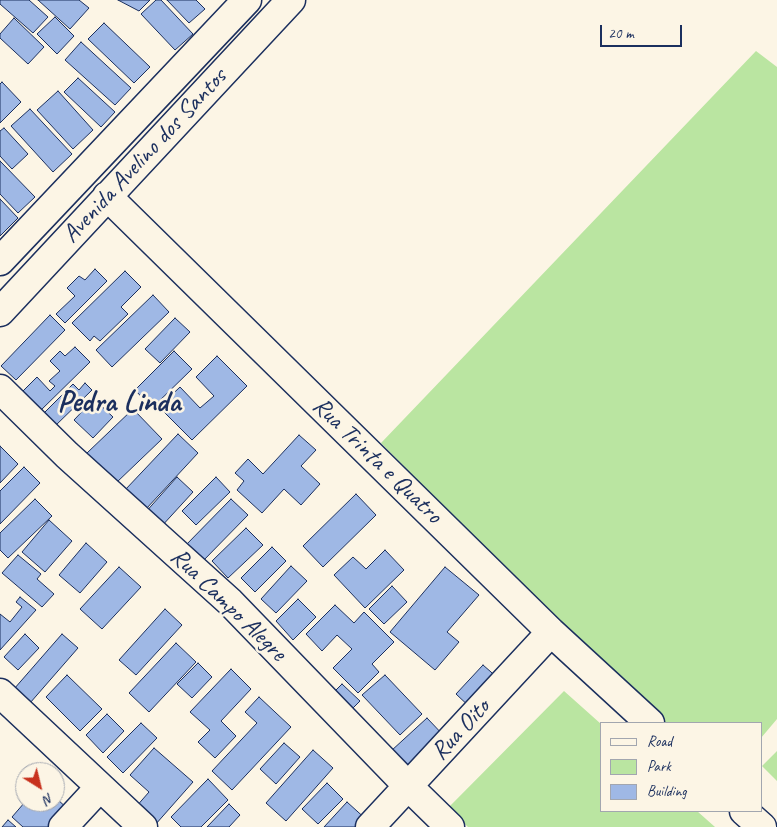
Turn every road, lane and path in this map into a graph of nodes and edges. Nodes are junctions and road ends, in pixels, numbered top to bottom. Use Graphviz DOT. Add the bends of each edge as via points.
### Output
graph roads {
  1 [pos="247,0"];
  2 [pos="291,0"];
  3 [pos="107,196"];
  4 [pos="0,261"];
  5 [pos="0,312"];
  6 [pos="0,389"];
  7 [pos="551,632"];
  8 [pos="0,693"];
  9 [pos="649,722"];
  10 [pos="408,786"];
  11 [pos="100,787"];
  12 [pos="745,812"];
  13 [pos="63,827"];
  14 [pos="143,827"];
  15 [pos="370,827"];
  16 [pos="450,827"];
  17 [pos="762,827"];
  1 -- 4 [label="street, Avenida Avelino dos Santos"];
  2 -- 3 [label="street, Avenida Avelino dos Santos"];
  3 -- 5 [label="street, Avenida Avelino dos Santos"];
  3 -- 7 [label="street, Rua Trinta e Quatro"];
  6 -- 10 [label="street, Rua Campo Alegre" via="67,455 230,602"];
  7 -- 9 [label="street, Rua Trinta e Quatro"];
  7 -- 10 [label="street, Rua Oito"];
  8 -- 11 [label="street"];
  10 -- 15 [label="street, Rua Oito"];
  10 -- 16 [label="street, Rua Campo Alegre"];
  11 -- 13 [label="street"];
  11 -- 14 [label="street"];
  12 -- 17 [label="street"];
}
